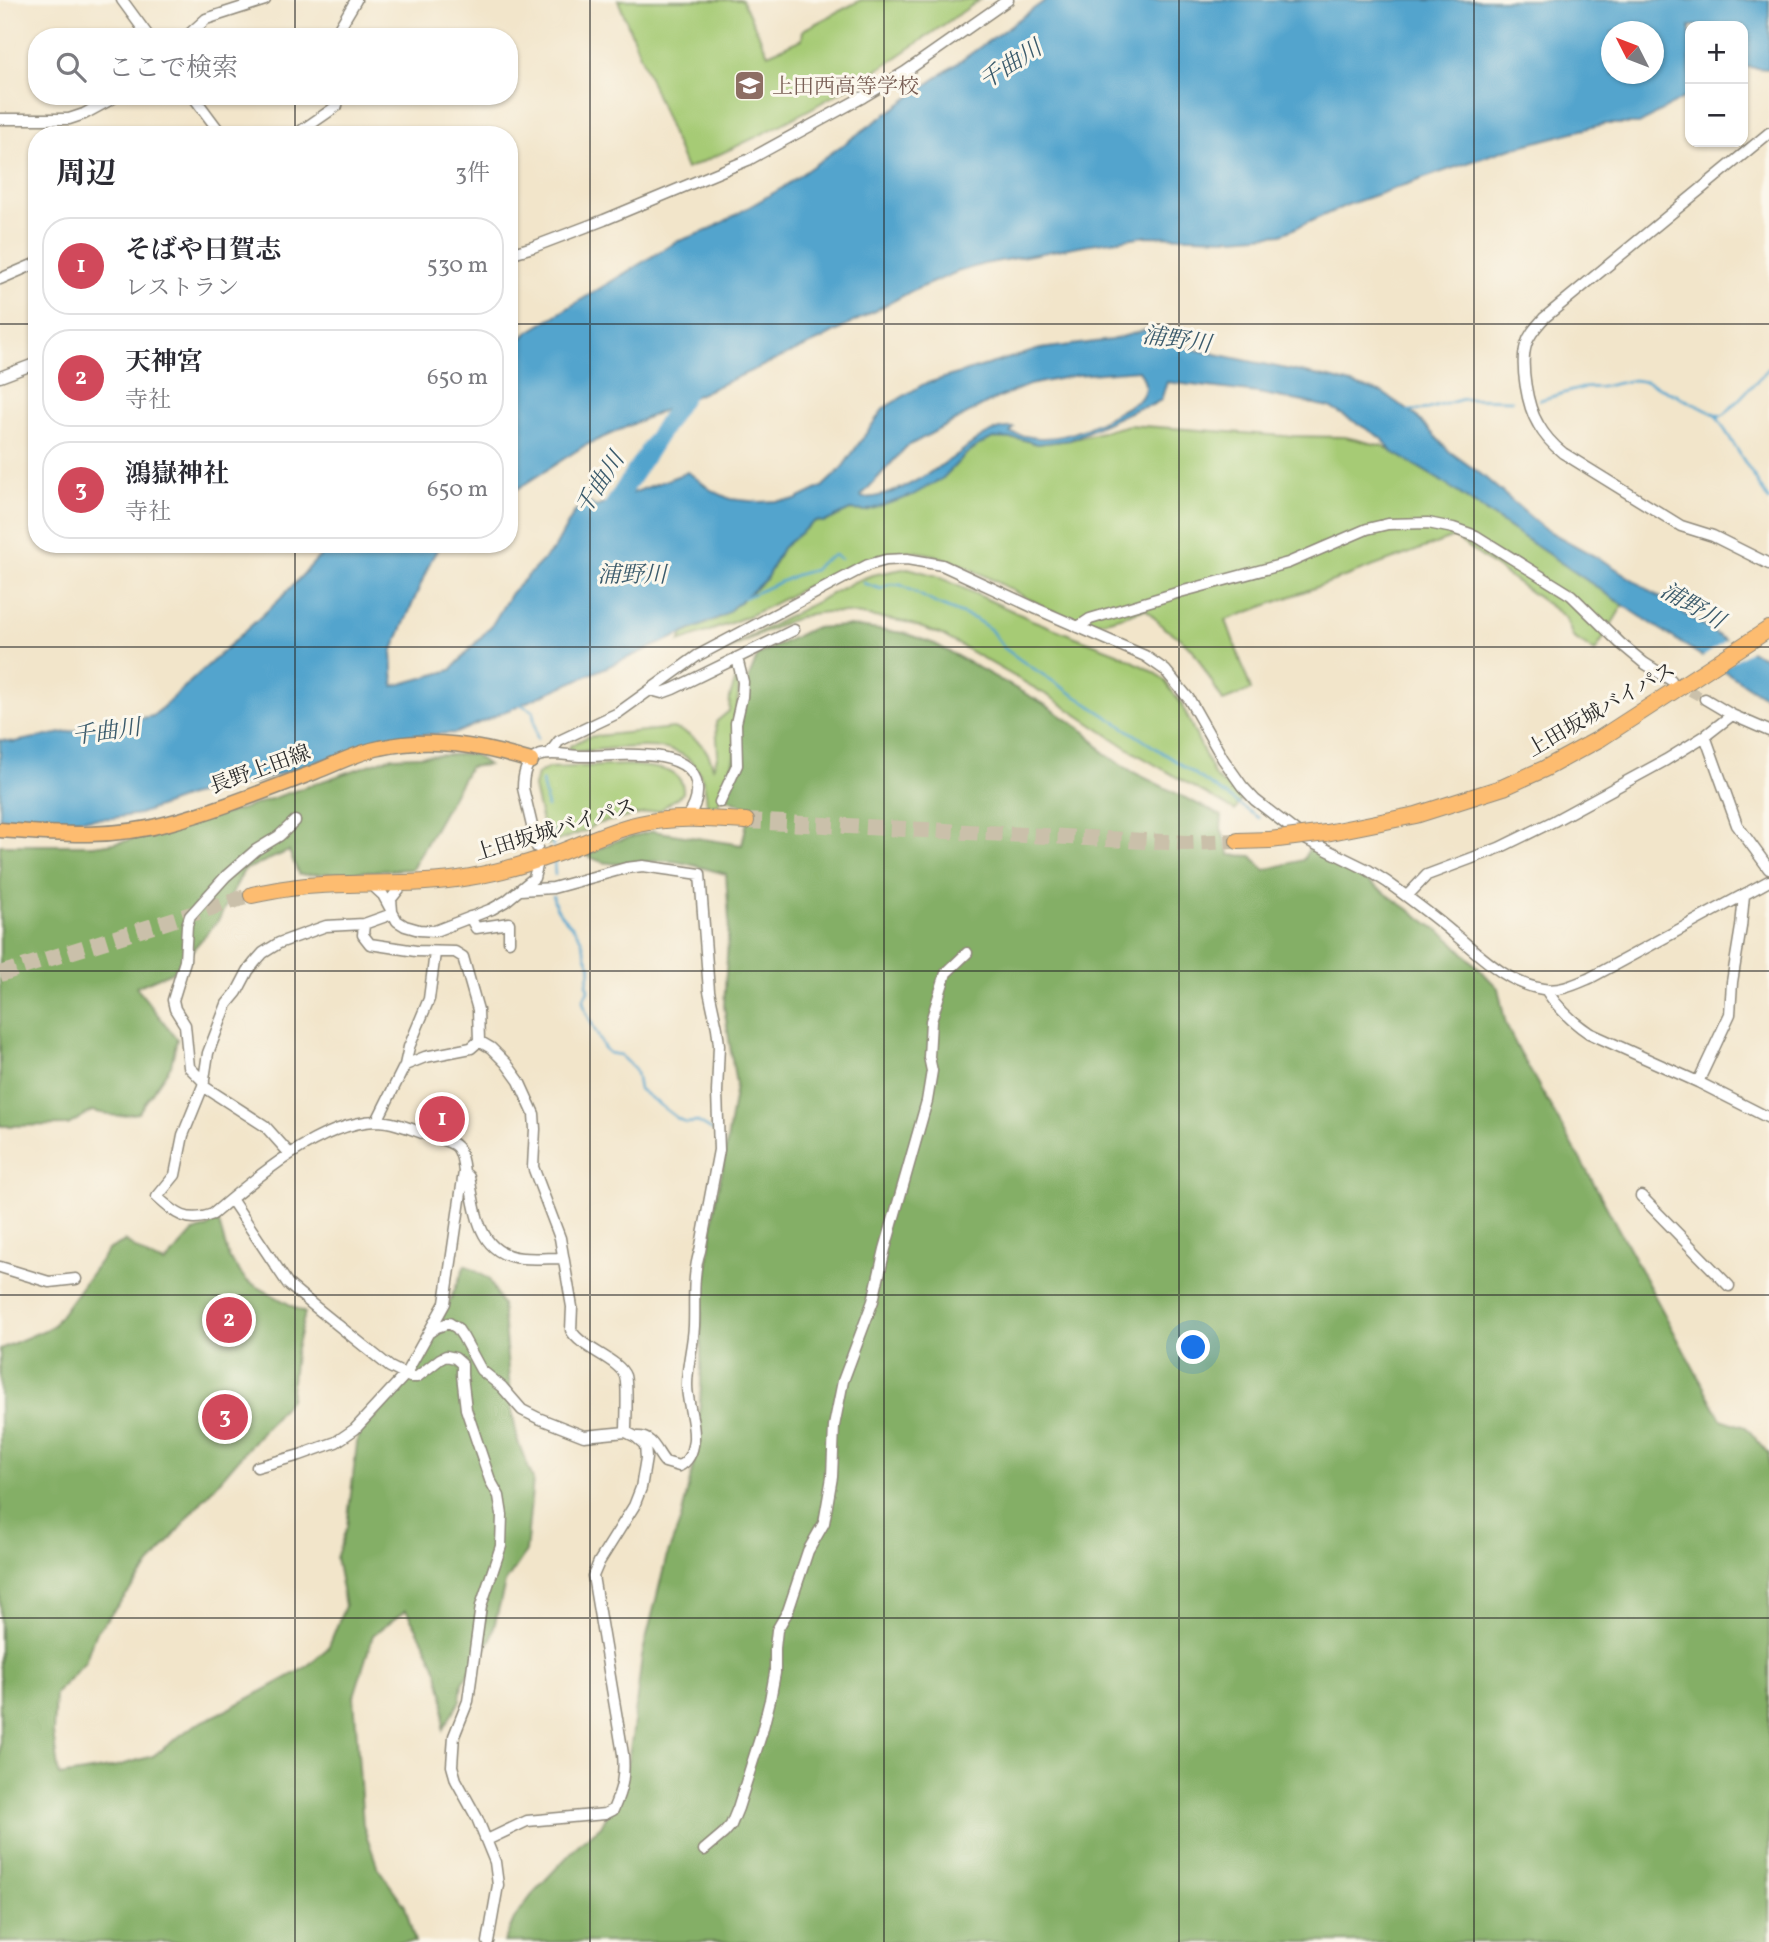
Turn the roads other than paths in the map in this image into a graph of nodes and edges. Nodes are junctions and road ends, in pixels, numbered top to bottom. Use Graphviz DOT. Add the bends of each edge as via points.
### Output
graph roads {
  1 [pos="122,0"];
  2 [pos="265,0"];
  3 [pos="356,0"];
  4 [pos="1009,0"];
  5 [pos="142,28"];
  6 [pos="196,28"];
  7 [pos="339,28"];
  8 [pos="100,105"];
  9 [pos="200,105"];
  10 [pos="338,105"];
  11 [pos="0,119"];
  12 [pos="215,126"];
  13 [pos="308,126"];
  14 [pos="1769,133"];
  15 [pos="518,251"];
  16 [pos="28,267"];
  17 [pos="0,279"];
  18 [pos="28,366"];
  19 [pos="0,377"];
  20 [pos="1769,564"];
  21 [pos="1078,627"];
  22 [pos="1769,629"];
  23 [pos="794,630"];
  24 [pos="737,658"];
  25 [pos="1671,680"];
  26 [pos="651,690"];
  27 [pos="1705,699"];
  28 [pos="1732,715"];
  29 [pos="1769,731"];
  30 [pos="1705,736"];
  31 [pos="549,754"];
  32 [pos="531,761"];
  33 [pos="696,795"];
  34 [pos="720,802"];
  35 [pos="686,818"];
  36 [pos="713,820"];
  37 [pos="295,821"];
  38 [pos="746,821"];
  39 [pos="0,830"];
  40 [pos="1238,841"];
  41 [pos="537,847"];
  42 [pos="537,866"];
  43 [pos="1769,869"];
  44 [pos="1769,881"];
  45 [pos="371,884"];
  46 [pos="403,884"];
  47 [pos="520,890"];
  48 [pos="252,895"];
  49 [pos="1744,895"];
  50 [pos="1406,896"];
  51 [pos="393,914"];
  52 [pos="470,917"];
  53 [pos="364,925"];
  54 [pos="509,941"];
  55 [pos="435,953"];
  56 [pos="967,953"];
  57 [pos="1546,990"];
  58 [pos="479,1041"];
  59 [pos="405,1065"];
  60 [pos="1698,1082"];
  61 [pos="204,1084"];
  62 [pos="1769,1118"];
  63 [pos="377,1121"];
  64 [pos="290,1154"];
  65 [pos="464,1172"];
  66 [pos="1641,1196"];
  67 [pos="230,1199"];
  68 [pos="562,1258"];
  69 [pos="0,1267"];
  70 [pos="76,1279"];
  71 [pos="1729,1286"];
  72 [pos="428,1333"];
  73 [pos="405,1375"];
  74 [pos="631,1434"];
  75 [pos="257,1467"];
  76 [pos="487,1840"];
  77 [pos="704,1850"];
  78 [pos="488,1942"];
  1 -- 5 [label="street"];
  2 -- 6 [label="street" via="206,19"];
  3 -- 7 [label="street"];
  4 -- 15 [label="street" via="905,72 748,160"];
  8 -- 11 [label="street" via="69,119"];
  9 -- 12 [label="street"];
  10 -- 13 [label="street"];
  14 -- 20 [label="street" via="1545,318 1526,343 1524,366 1537,424 1563,453 1681,527 1713,536"];
  16 -- 17 [label="street"];
  18 -- 19 [label="street"];
  21 -- 25 [label="street" via="1090,619 1288,563 1367,530 1388,524 1428,523 1476,536 1561,589 1644,663"];
  21 -- 26 [label="street" via="942,565 886,560 849,574 697,656"];
  21 -- 50 [label="street" via="1137,652 1165,670 1255,800 1305,839 1368,870"];
  22 -- 40 [label="highway, 上田坂城バイパス, bridge" via="1601,738 1504,787 1416,815 1326,834"];
  23 -- 24 [label="street"];
  24 -- 26 [label="street" via="662,693"];
  24 -- 34 [label="street" via="743,682 736,723 737,765"];
  26 -- 31 [label="street" via="618,713 559,741"];
  27 -- 28 [label="street"];
  28 -- 29 [label="street"];
  28 -- 30 [label="street"];
  30 -- 43 [label="street" via="1737,825"];
  30 -- 50 [label="street" via="1554,821 1427,875"];
  31 -- 32 [label="street"];
  31 -- 33 [label="street" via="670,759 689,771"];
  32 -- 39 [label="main road, 長野上田線" via="470,745 397,745 143,829 94,834"];
  32 -- 41 [label="street" via="523,788"];
  33 -- 35 [label="street"];
  33 -- 36 [label="street"];
  35 -- 36 [label="highway, 上田坂城バイパス"];
  35 -- 46 [label="highway, 上田坂城バイパス" via="635,825 508,869"];
  36 -- 38 [label="highway, 上田坂城バイパス"];
  37 -- 61 [label="street" via="226,876 188,920 185,961 173,1005 185,1025 189,1067"];
  42 -- 47 [label="street" via="534,878"];
  44 -- 49 [label="street"];
  45 -- 46 [label="highway, 上田坂城バイパス"];
  45 -- 48 [label="highway, 上田坂城バイパス" via="319,885"];
  45 -- 51 [label="street"];
  46 -- 51 [label="street" via="391,899"];
  47 -- 52 [label="street"];
  47 -- 74 [label="street" via="552,888 643,866 700,874 709,991 719,1045 719,1150 696,1263 687,1386 694,1442 690,1456 679,1466 665,1462 650,1440"];
  49 -- 57 [label="street" via="1591,978"];
  49 -- 60 [label="street" via="1730,1014"];
  50 -- 57 [label="street" via="1497,968"];
  51 -- 52 [label="street" via="405,926 427,931"];
  51 -- 53 [label="street"];
  52 -- 54 [label="street" via="476,928 509,923"];
  53 -- 55 [label="street" via="363,935 370,944"];
  53 -- 61 [label="street" via="319,928 263,953 227,1004 208,1053"];
  55 -- 58 [label="street" via="455,952 463,957 478,1010"];
  55 -- 59 [label="street" via="429,999"];
  56 -- 77 [label="street" via="946,973 931,1021 929,1092 873,1301 843,1381 824,1523 808,1550 777,1630 770,1700 738,1808 731,1825"];
  57 -- 60 [label="street" via="1557,1006 1589,1033"];
  58 -- 59 [label="street" via="471,1048"];
  58 -- 68 [label="street" via="499,1056 519,1081 534,1114 533,1167 557,1229"];
  59 -- 63 [label="street"];
  60 -- 62 [label="street"];
  61 -- 64 [label="street" via="265,1126"];
  61 -- 67 [label="street" via="183,1136 175,1175 157,1197 187,1219 213,1214"];
  63 -- 64 [label="street" via="319,1137"];
  63 -- 65 [label="street" via="457,1145 463,1153"];
  64 -- 67 [label="street"];
  65 -- 68 [label="street" via="477,1219 497,1251 519,1258"];
  65 -- 72 [label="street" via="444,1303"];
  66 -- 71 [label="street"];
  67 -- 73 [label="street" via="288,1284"];
  68 -- 74 [label="street" via="572,1307 571,1330 622,1370"];
  69 -- 70 [label="street" via="50,1282"];
  72 -- 73 [label="street"];
  72 -- 74 [label="street" via="449,1323 457,1328 481,1370 522,1410 538,1418 584,1436"];
  73 -- 75 [label="street" via="355,1429 336,1441"];
  73 -- 76 [label="street" via="417,1377 446,1356 462,1364 466,1409 499,1496 501,1546 481,1606 468,1701 453,1750 456,1780"];
  74 -- 76 [label="street" via="645,1445 641,1488 593,1576 623,1754 625,1775 620,1793 613,1810 605,1814 527,1821"];
  76 -- 78 [label="street" via="498,1885"];
}
